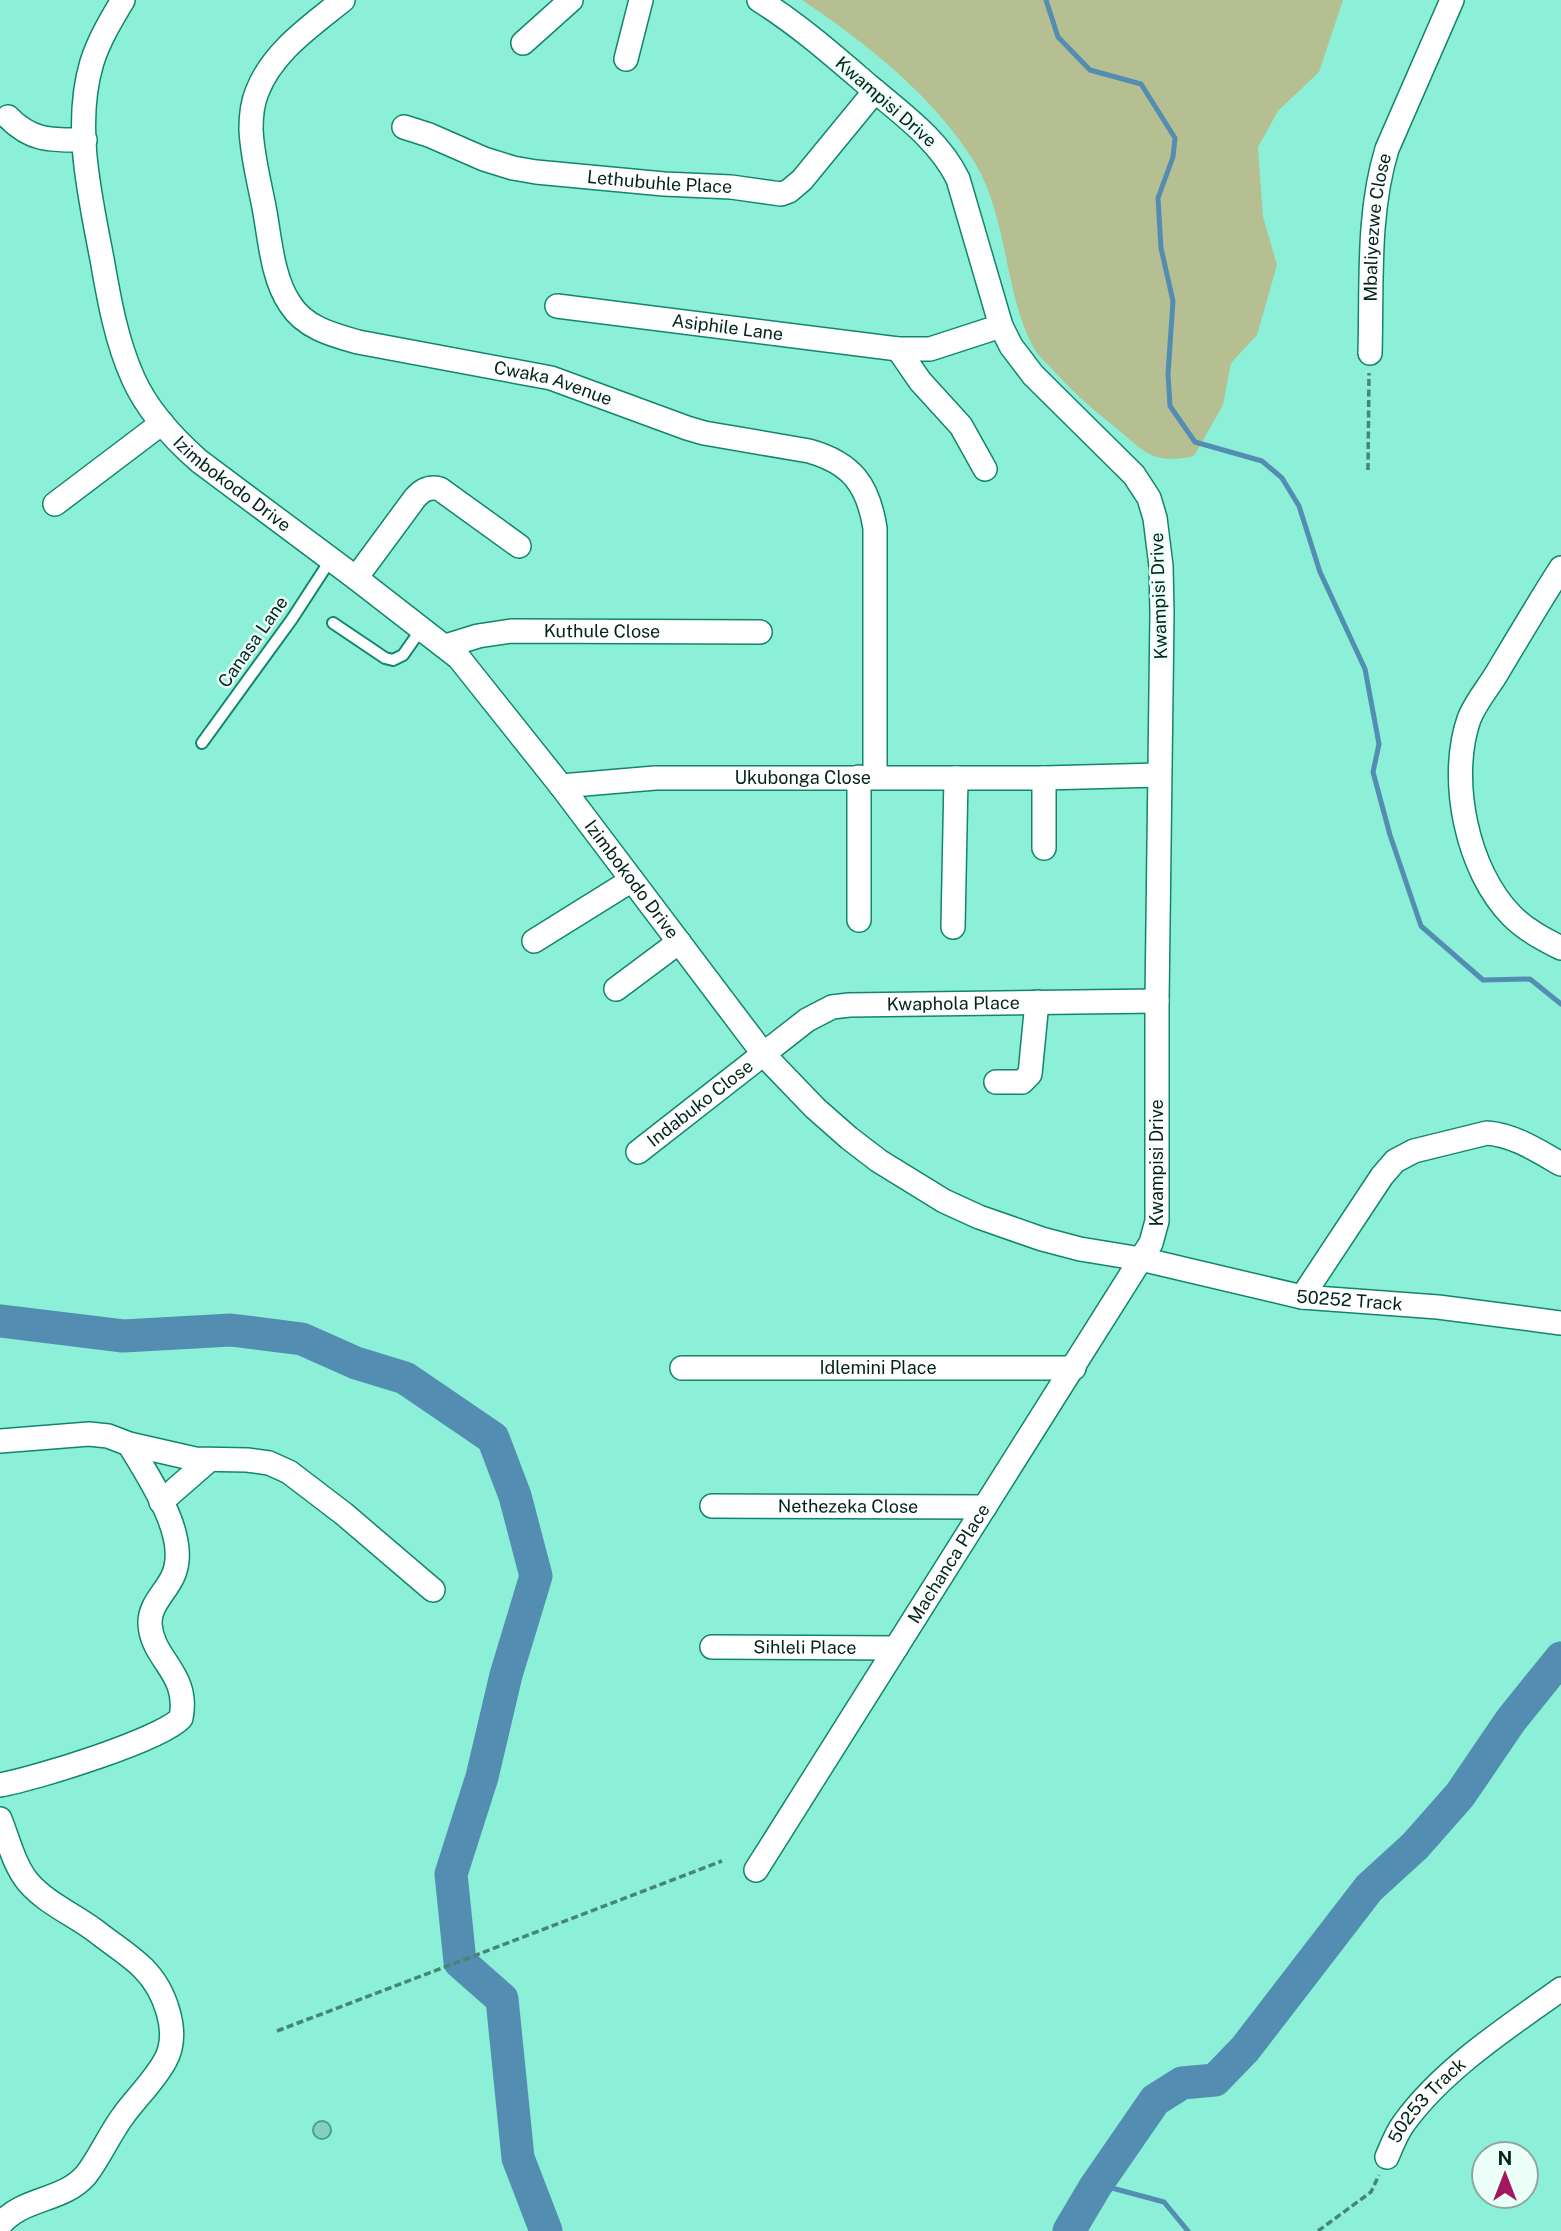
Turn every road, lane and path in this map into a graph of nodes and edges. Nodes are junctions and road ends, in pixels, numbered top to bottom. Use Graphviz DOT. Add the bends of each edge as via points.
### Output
graph roads {
  1 [pos="123,0"];
  2 [pos="343,0"];
  3 [pos="571,0"];
  4 [pos="641,0"];
  5 [pos="759,0"];
  6 [pos="1452,0"];
  7 [pos="523,43"];
  8 [pos="626,59"];
  9 [pos="875,91"];
  10 [pos="8,117"];
  11 [pos="404,127"];
  12 [pos="85,140"];
  13 [pos="557,306"];
  14 [pos="1001,326"];
  15 [pos="898,349"];
  16 [pos="1370,353"];
  17 [pos="162,423"];
  18 [pos="985,469"];
  19 [pos="1368,470"];
  20 [pos="55,504"];
  21 [pos="519,546"];
  22 [pos="331,559"];
  23 [pos="1561,568"];
  24 [pos="356,578"];
  25 [pos="333,623"];
  26 [pos="422,628"];
  27 [pos="760,632"];
  28 [pos="446,646"];
  29 [pos="202,743"];
  30 [pos="1159,775"];
  31 [pos="867,777"];
  32 [pos="956,778"];
  33 [pos="1044,778"];
  34 [pos="561,786"];
  35 [pos="1044,848"];
  36 [pos="632,880"];
  37 [pos="859,920"];
  38 [pos="953,927"];
  39 [pos="534,941"];
  40 [pos="679,942"];
  41 [pos="1561,948"];
  42 [pos="616,989"];
  43 [pos="1157,1001"];
  44 [pos="1037,1002"];
  45 [pos="765,1056"];
  46 [pos="996,1082"];
  47 [pos="638,1152"];
  48 [pos="1561,1164"];
  49 [pos="1141,1259"];
  50 [pos="1302,1297"];
  51 [pos="1561,1323"];
  52 [pos="682,1368"];
  53 [pos="1074,1368"];
  54 [pos="0,1441"];
  55 [pos="129,1444"];
  56 [pos="208,1461"];
  57 [pos="162,1502"];
  58 [pos="712,1506"];
  59 [pos="985,1507"];
  60 [pos="433,1590"];
  61 [pos="712,1647"];
  62 [pos="896,1648"];
  63 [pos="0,1785"];
  64 [pos="0,1819"];
  65 [pos="722,1861"];
  66 [pos="756,1870"];
  67 [pos="1561,1989"];
  68 [pos="277,2031"];
  69 [pos="1387,2157"];
  70 [pos="0,2225"];
  71 [pos="1318,2231"];
  1 -- 12 [label="street, Izimbokodo Drive" via="92,63 85,100"];
  2 -- 31 [label="street, Cwaka Avenue" via="273,63 252,111 253,146 277,274 290,304 300,317 331,334 551,378 687,428 809,451 836,460 855,475 869,498 875,528"];
  3 -- 7 [label="street"];
  4 -- 8 [label="street"];
  5 -- 9 [label="street, Kwampisi Drive"];
  6 -- 16 [label="street, Mbaliyezwe Close" via="1380,170"];
  9 -- 11 [label="street, Lethubuhle Place" via="802,180 781,194 513,168"];
  9 -- 14 [label="street, Kwampisi Drive" via="950,163"];
  10 -- 12 [label="street" via="36,136"];
  12 -- 17 [label="street, Izimbokodo Drive" via="99,243 122,351 134,380"];
  13 -- 15 [label="street, Asiphile Lane"];
  14 -- 15 [label="street, Asiphile Lane" via="930,349"];
  14 -- 30 [label="street, Kwampisi Drive" via="1033,375 1124,463 1149,498 1161,566"];
  15 -- 18 [label="street" via="961,426"];
  16 -- 19 [label="path"];
  17 -- 20 [label="street, Izimbokodo Drive"];
  17 -- 22 [label="street, Izimbokodo Drive" via="199,461"];
  21 -- 24 [label="street" via="440,489 424,489"];
  22 -- 24 [label="street, Izimbokodo Drive"];
  22 -- 29 [label="lane, Canasa Lane"];
  23 -- 41 [label="street" via="1469,718 1461,763 1467,827 1479,864 1510,914 1527,930"];
  24 -- 26 [label="street, Izimbokodo Drive"];
  25 -- 26 [label="lane" via="389,660 403,655"];
  26 -- 28 [label="street, Izimbokodo Drive"];
  27 -- 28 [label="street, Kuthule Close" via="511,631"];
  28 -- 34 [label="street, Izimbokodo Drive"];
  30 -- 33 [label="street, Ukubonga Close"];
  30 -- 43 [label="street, Kwampisi Drive"];
  31 -- 32 [label="street, Ukubonga Close"];
  31 -- 34 [label="street, Ukubonga Close" via="655,778"];
  31 -- 37 [label="street, Cwaka Avenue"];
  32 -- 33 [label="street, Ukubonga Close"];
  32 -- 38 [label="street"];
  33 -- 35 [label="street"];
  34 -- 36 [label="street, Izimbokodo Drive"];
  36 -- 39 [label="street"];
  36 -- 40 [label="street, Izimbokodo Drive"];
  40 -- 42 [label="street"];
  40 -- 45 [label="street, Izimbokodo Drive"];
  43 -- 44 [label="street, Kwaphola Place"];
  43 -- 49 [label="street, Kwampisi Drive" via="1157,1221"];
  44 -- 45 [label="street, Kwaphola Place" via="832,1007 807,1020"];
  44 -- 46 [label="street" via="1030,1074 1022,1082"];
  45 -- 47 [label="street, Indabuko Close"];
  45 -- 49 [label="street, Izimbokodo Drive" via="849,1138 944,1201 1042,1240"];
  48 -- 50 [label="street" via="1510,1138 1487,1132 1404,1155 1382,1176"];
  49 -- 50 [label="street, 50252 Track"];
  49 -- 53 [label="street, Machanca Place"];
  50 -- 51 [label="street, 50252 Track" via="1427,1306"];
  52 -- 53 [label="street, Idlemini Place"];
  53 -- 59 [label="street, Machanca Place"];
  54 -- 55 [label="street" via="89,1434"];
  55 -- 56 [label="street"];
  55 -- 57 [label="street"];
  56 -- 57 [label="street"];
  56 -- 60 [label="street" via="258,1461 289,1472"];
  57 -- 63 [label="street" via="174,1534 177,1563 154,1607 150,1625 178,1680 181,1718 162,1732 69,1767"];
  58 -- 59 [label="street, Nethezeka Close"];
  59 -- 62 [label="street, Machanca Place"];
  61 -- 62 [label="street, Sihleli Place"];
  62 -- 66 [label="street, Machanca Place"];
  64 -- 70 [label="street" via="28,1881 151,1977 168,2013 172,2041 166,2060 85,2175 70,2189 19,2209"];
  65 -- 68 [label="path"];
  67 -- 69 [label="street, 50253 Track" via="1428,2095 1402,2125"];
  69 -- 71 [label="path, 50253 Track" via="1371,2192"];
}
